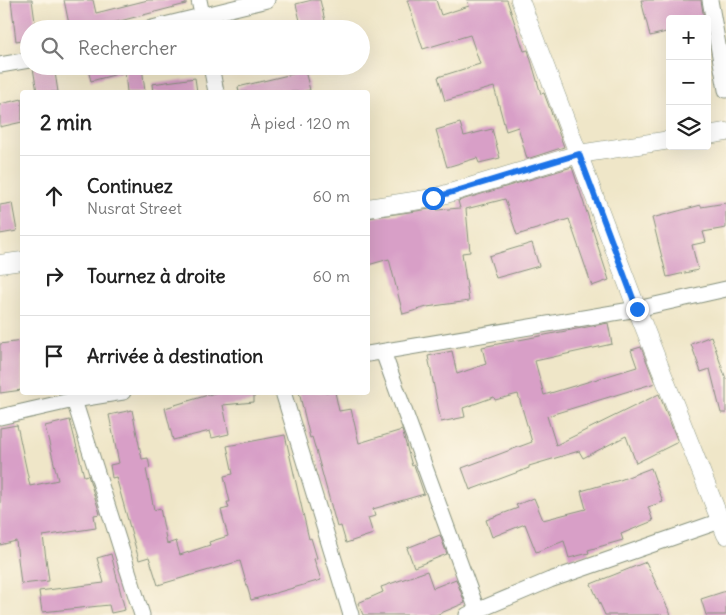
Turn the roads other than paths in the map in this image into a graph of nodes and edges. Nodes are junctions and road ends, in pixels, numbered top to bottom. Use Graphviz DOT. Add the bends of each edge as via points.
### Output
graph roads {
  1 [pos="267,0"];
  2 [pos="520,0"];
  3 [pos="710,0"];
  4 [pos="202,14"];
  5 [pos="180,20"];
  6 [pos="20,62"];
  7 [pos="0,65"];
  8 [pos="213,75"];
  9 [pos="216,90"];
  10 [pos="726,90"];
  11 [pos="726,132"];
  12 [pos="711,134"];
  13 [pos="666,141"];
  14 [pos="579,154"];
  15 [pos="370,208"];
  16 [pos="20,261"];
  17 [pos="0,264"];
  18 [pos="726,289"];
  19 [pos="637,309"];
  20 [pos="383,352"];
  21 [pos="370,354"];
  22 [pos="105,395"];
  23 [pos="284,395"];
  24 [pos="74,400"];
  25 [pos="0,416"];
  26 [pos="724,525"];
  27 [pos="472,613"];
  28 [pos="142,615"];
  29 [pos="351,615"];
  1 -- 4 [label="street"];
  2 -- 14 [label="street"];
  3 -- 10 [label="street"];
  4 -- 5 [label="street"];
  6 -- 7 [label="street"];
  8 -- 9 [label="street"];
  11 -- 12 [label="street"];
  13 -- 14 [label="street"];
  14 -- 15 [label="street" via="433,198"];
  14 -- 19 [label="street"];
  16 -- 17 [label="street"];
  18 -- 19 [label="street"];
  19 -- 20 [label="street"];
  19 -- 26 [label="street"];
  20 -- 21 [label="street"];
  20 -- 27 [label="street"];
  22 -- 24 [label="street"];
  23 -- 29 [label="street"];
  24 -- 25 [label="street"];
  24 -- 28 [label="street"];
  26 -- 27 [label="street" via="550,580"];
}
